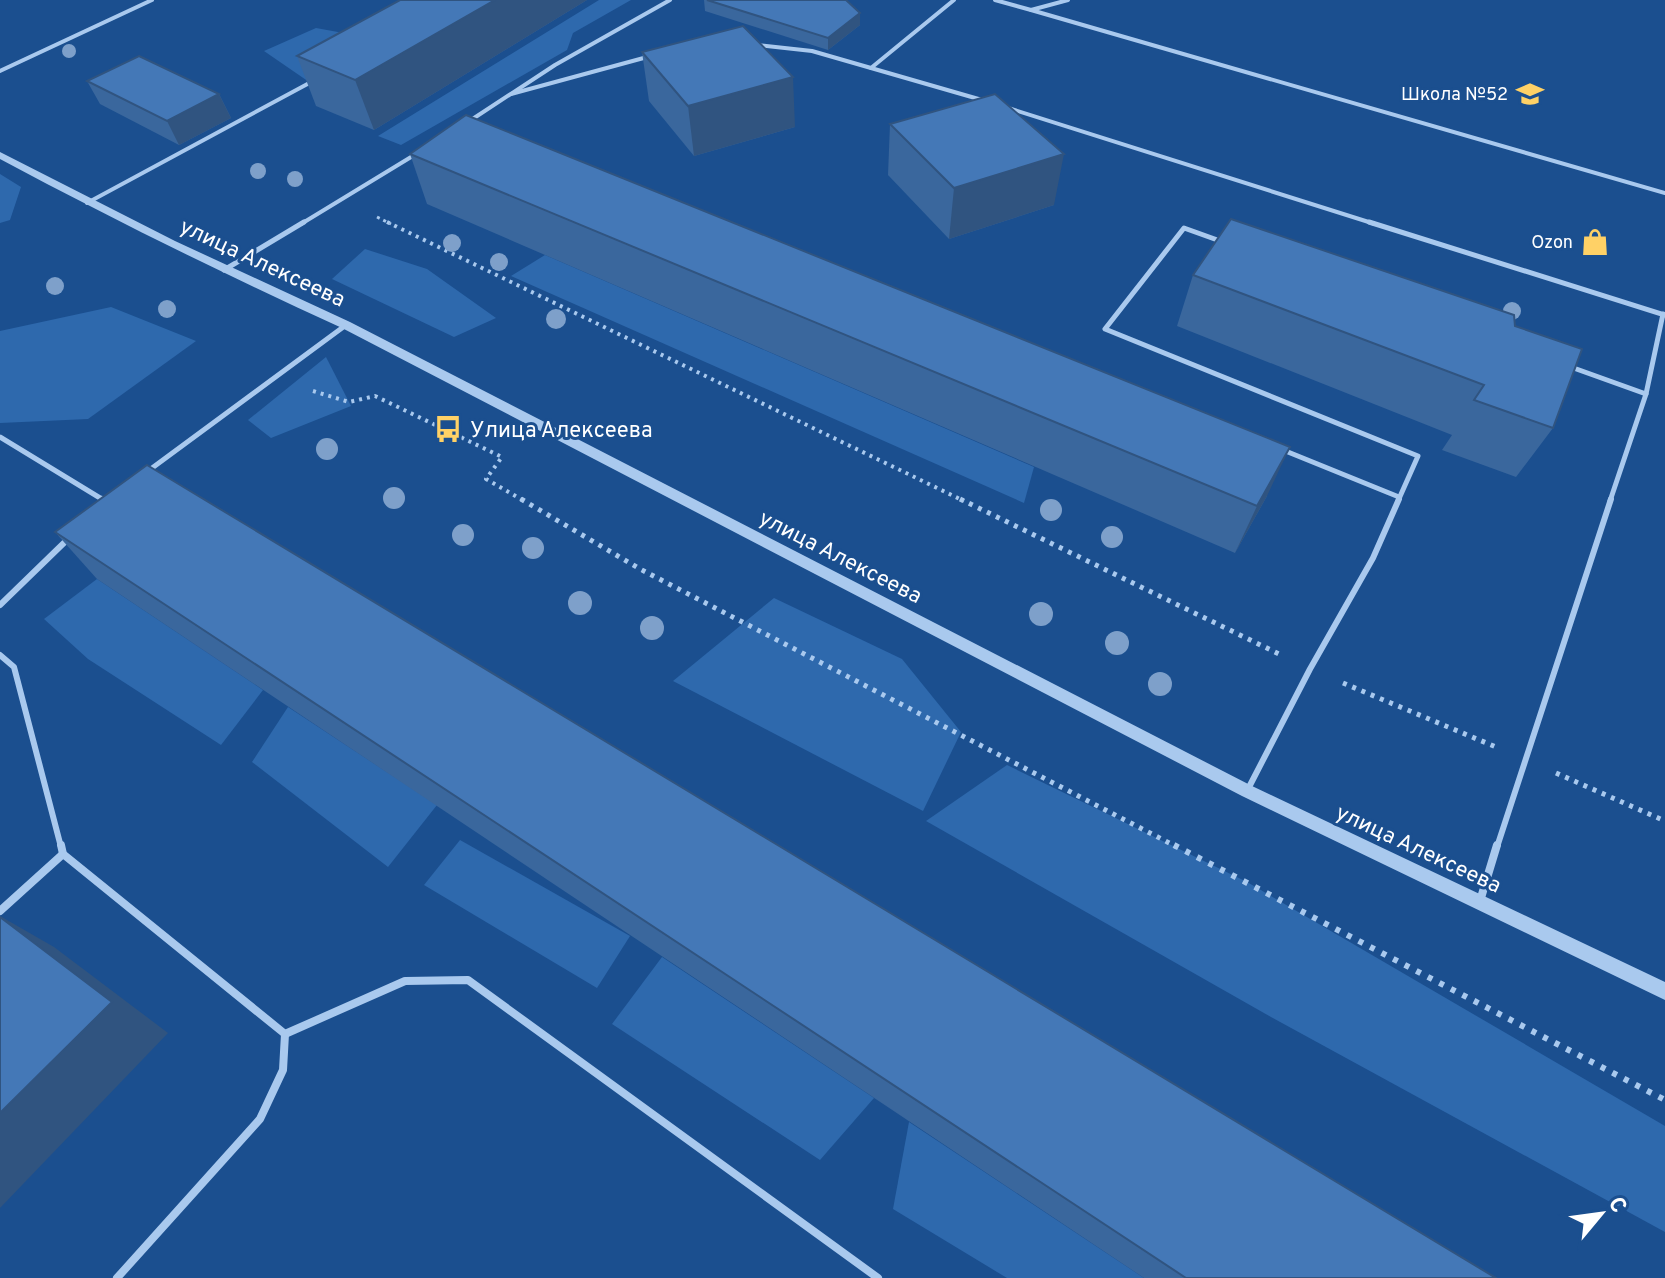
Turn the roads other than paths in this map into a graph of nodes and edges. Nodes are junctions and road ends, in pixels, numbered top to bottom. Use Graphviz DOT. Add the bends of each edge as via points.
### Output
graph roads {
  1 [pos="152,0"];
  2 [pos="670,0"];
  3 [pos="954,0"];
  4 [pos="995,0"];
  5 [pos="1068,0"];
  6 [pos="1031,10"];
  7 [pos="755,45"];
  8 [pos="662,53"];
  9 [pos="871,68"];
  10 [pos="0,71"];
  11 [pos="323,75"];
  12 [pos="511,94"];
  13 [pos="468,122"];
  14 [pos="483,128"];
  15 [pos="455,130"];
  16 [pos="418,153"];
  17 [pos="0,155"];
  18 [pos="1665,193"];
  19 [pos="87,203"];
  20 [pos="1229,244"];
  21 [pos="224,270"];
  22 [pos="1664,315"];
  23 [pos="346,325"];
  24 [pos="1556,362"];
  25 [pos="1646,394"];
  26 [pos="0,437"];
  27 [pos="1281,450"];
  28 [pos="142,475"];
  29 [pos="118,493"];
  30 [pos="1399,497"];
  31 [pos="106,502"];
  32 [pos="96,512"];
  33 [pos="74,533"];
  34 [pos="0,605"];
  35 [pos="0,655"];
  36 [pos="1247,791"];
  37 [pos="63,854"];
  38 [pos="1480,901"];
  39 [pos="0,911"];
  40 [pos="1665,991"];
  41 [pos="285,1034"];
  42 [pos="117,1278"];
  43 [pos="878,1278"];
  1 -- 10 [label="lane"];
  2 -- 12 [label="lane"];
  3 -- 9 [label="lane"];
  4 -- 6 [label="lane"];
  5 -- 6 [label="lane"];
  6 -- 18 [label="lane"];
  7 -- 9 [label="lane" via="812,51"];
  8 -- 12 [label="lane"];
  9 -- 22 [label="lane" via="1099,134"];
  11 -- 19 [label="lane"];
  12 -- 13 [label="lane"];
  13 -- 14 [label="lane"];
  13 -- 15 [label="lane"];
  16 -- 21 [label="lane"];
  17 -- 19 [label="street, улица Алексеева"];
  19 -- 21 [label="street, улица Алексеева"];
  20 -- 30 [label="lane" via="1184,228 1105,329 1418,456"];
  21 -- 23 [label="street, улица Алексеева"];
  22 -- 25 [label="lane"];
  23 -- 28 [label="lane"];
  23 -- 36 [label="street, улица Алексеева"];
  24 -- 25 [label="lane"];
  25 -- 38 [label="lane"];
  26 -- 31 [label="lane"];
  27 -- 30 [label="lane"];
  29 -- 31 [label="lane"];
  30 -- 36 [label="lane" via="1373,558"];
  31 -- 32 [label="lane"];
  33 -- 34 [label="lane"];
  35 -- 37 [label="lane" via="14,667"];
  36 -- 38 [label="street, улица Алексеева"];
  37 -- 39 [label="lane"];
  37 -- 41 [label="lane"];
  38 -- 40 [label="street, улица Алексеева"];
  41 -- 42 [label="lane" via="283,1070 260,1119"];
  41 -- 43 [label="lane" via="405,981 468,980"];
}
